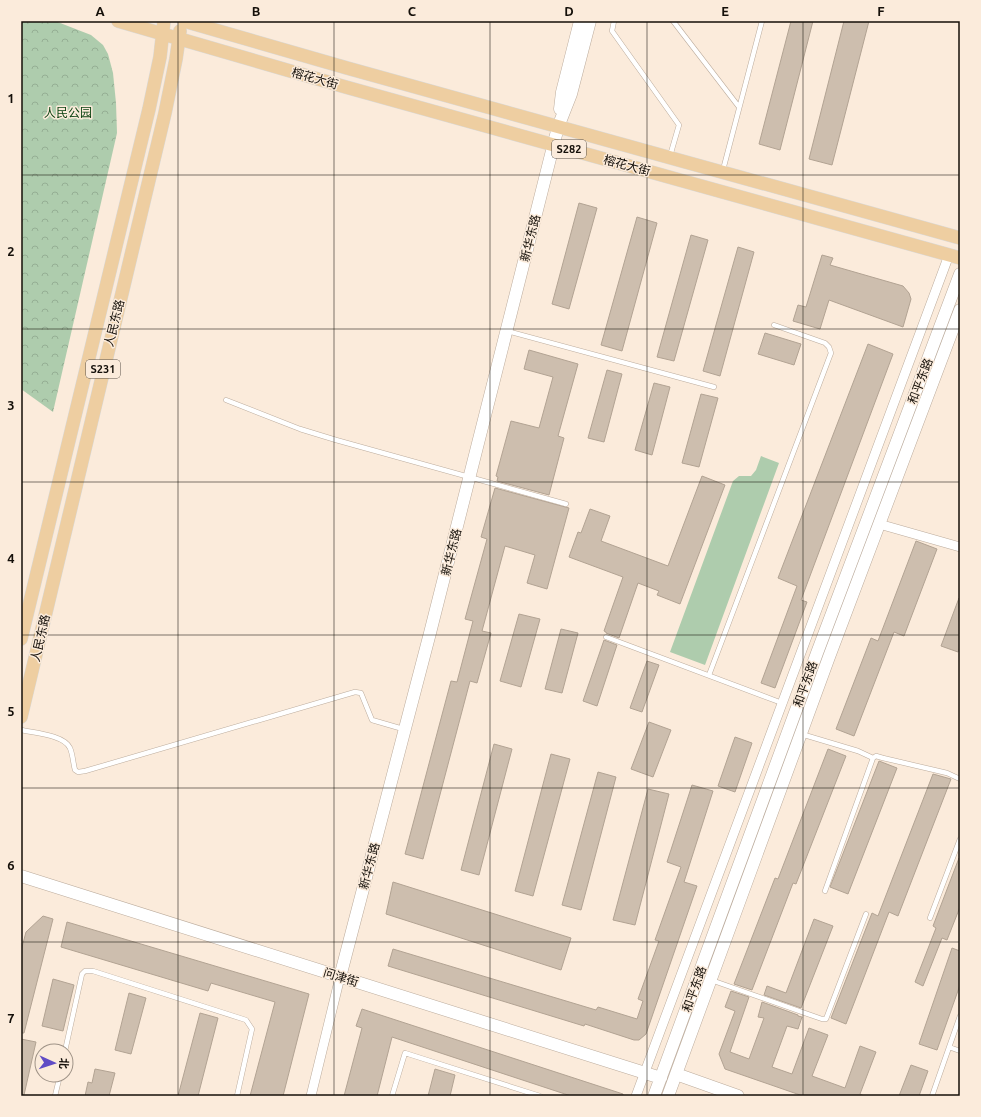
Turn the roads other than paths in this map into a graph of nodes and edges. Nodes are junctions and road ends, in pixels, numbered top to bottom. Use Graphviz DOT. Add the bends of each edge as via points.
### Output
graph roads {
  1 [pos="118,21"];
  2 [pos="181,21"];
  3 [pos="184,21"];
  4 [pos="580,21"];
  5 [pos="590,21"];
  6 [pos="614,21"];
  7 [pos="672,21"];
  8 [pos="762,21"];
  9 [pos="169,32"];
  10 [pos="739,107"];
  11 [pos="558,127"];
  12 [pos="553,144"];
  13 [pos="670,158"];
  14 [pos="722,172"];
  15 [pos="960,238"];
  16 [pos="954,257"];
  17 [pos="960,274"];
  18 [pos="960,310"];
  19 [pos="774,325"];
  20 [pos="506,330"];
  21 [pos="714,387"];
  22 [pos="226,400"];
  23 [pos="470,477"];
  24 [pos="566,504"];
  25 [pos="879,524"];
  26 [pos="960,547"];
  27 [pos="606,637"];
  28 [pos="21,638"];
  29 [pos="709,675"];
  30 [pos="782,703"];
  31 [pos="21,717"];
  32 [pos="21,730"];
  33 [pos="405,730"];
  34 [pos="800,734"];
  35 [pos="873,758"];
  36 [pos="960,779"];
  37 [pos="960,839"];
  38 [pos="21,876"];
  39 [pos="825,891"];
  40 [pos="866,914"];
  41 [pos="930,918"];
  42 [pos="340,977"];
  43 [pos="710,980"];
  44 [pos="960,1016"];
  45 [pos="67,1043"];
  46 [pos="949,1047"];
  47 [pos="960,1051"];
  48 [pos="644,1072"];
  49 [pos="676,1074"];
  50 [pos="661,1078"];
  51 [pos="58,1083"];
  52 [pos="55,1096"];
  53 [pos="237,1096"];
  54 [pos="310,1096"];
  55 [pos="392,1096"];
  56 [pos="540,1096"];
  57 [pos="636,1096"];
  58 [pos="654,1096"];
  59 [pos="668,1096"];
  60 [pos="738,1096"];
  61 [pos="932,1096"];
  1 -- 9 [label="main road, 榕花大街"];
  2 -- 9 [label="main road, 人民东路 / S231"];
  3 -- 11 [label="main road, 榕花大街 / S282"];
  4 -- 11 [label="street, 新华东路" via="562,92"];
  5 -- 11 [label="street, 新华东路" via="571,94"];
  6 -- 13 [label="lane" via="612,31 679,125"];
  7 -- 10 [label="lane"];
  8 -- 10 [label="lane"];
  9 -- 12 [label="main road, 榕花大街 / S282" via="342,86"];
  9 -- 28 [label="main road, 人民东路 / S231" via="160,57"];
  9 -- 31 [label="main road, 人民东路 / S231" via="176,59 165,112"];
  10 -- 14 [label="lane"];
  11 -- 12 [label="street, 新华东路"];
  11 -- 13 [label="main road, 榕花大街 / S282"];
  12 -- 16 [label="main road, 榕花大街 / S282"];
  12 -- 20 [label="street, 新华东路"];
  13 -- 14 [label="main road, 榕花大街 / S282"];
  14 -- 15 [label="main road, 榕花大街 / S282"];
  16 -- 30 [label="street"];
  17 -- 50 [label="street, 和平东路"];
  18 -- 25 [label="street, 和平东路"];
  19 -- 29 [label="lane" via="825,343 831,352"];
  20 -- 21 [label="lane"];
  20 -- 23 [label="street, 新华东路"];
  22 -- 23 [label="lane" via="300,429"];
  23 -- 24 [label="lane"];
  23 -- 33 [label="street, 新华东路"];
  25 -- 26 [label="street"];
  25 -- 34 [label="street, 和平东路"];
  27 -- 29 [label="lane"];
  29 -- 30 [label="lane"];
  30 -- 48 [label="street"];
  32 -- 33 [label="lane" via="65,742 70,748 75,770 78,772 355,692 361,693 372,720"];
  33 -- 42 [label="street, 新华东路"];
  34 -- 35 [label="lane"];
  34 -- 43 [label="street, 和平东路"];
  35 -- 36 [label="lane" via="876,756 948,773"];
  35 -- 39 [label="lane"];
  37 -- 41 [label="lane"];
  38 -- 42 [label="street, 问津街"];
  40 -- 43 [label="lane" via="826,1019"];
  42 -- 48 [label="street, 问津街"];
  42 -- 54 [label="street"];
  43 -- 49 [label="street, 和平东路"];
  44 -- 46 [label="lane"];
  45 -- 53 [label="lane" via="82,974 93,971 246,1020 252,1029"];
  46 -- 47 [label="lane"];
  46 -- 61 [label="lane"];
  48 -- 50 [label="street, 问津街"];
  48 -- 57 [label="street"];
  49 -- 59 [label="street, 和平东路"];
  49 -- 60 [label="street"];
  50 -- 58 [label="street, 和平东路"];
  51 -- 52 [label="lane"];
  55 -- 56 [label="lane" via="405,1053"];
}
